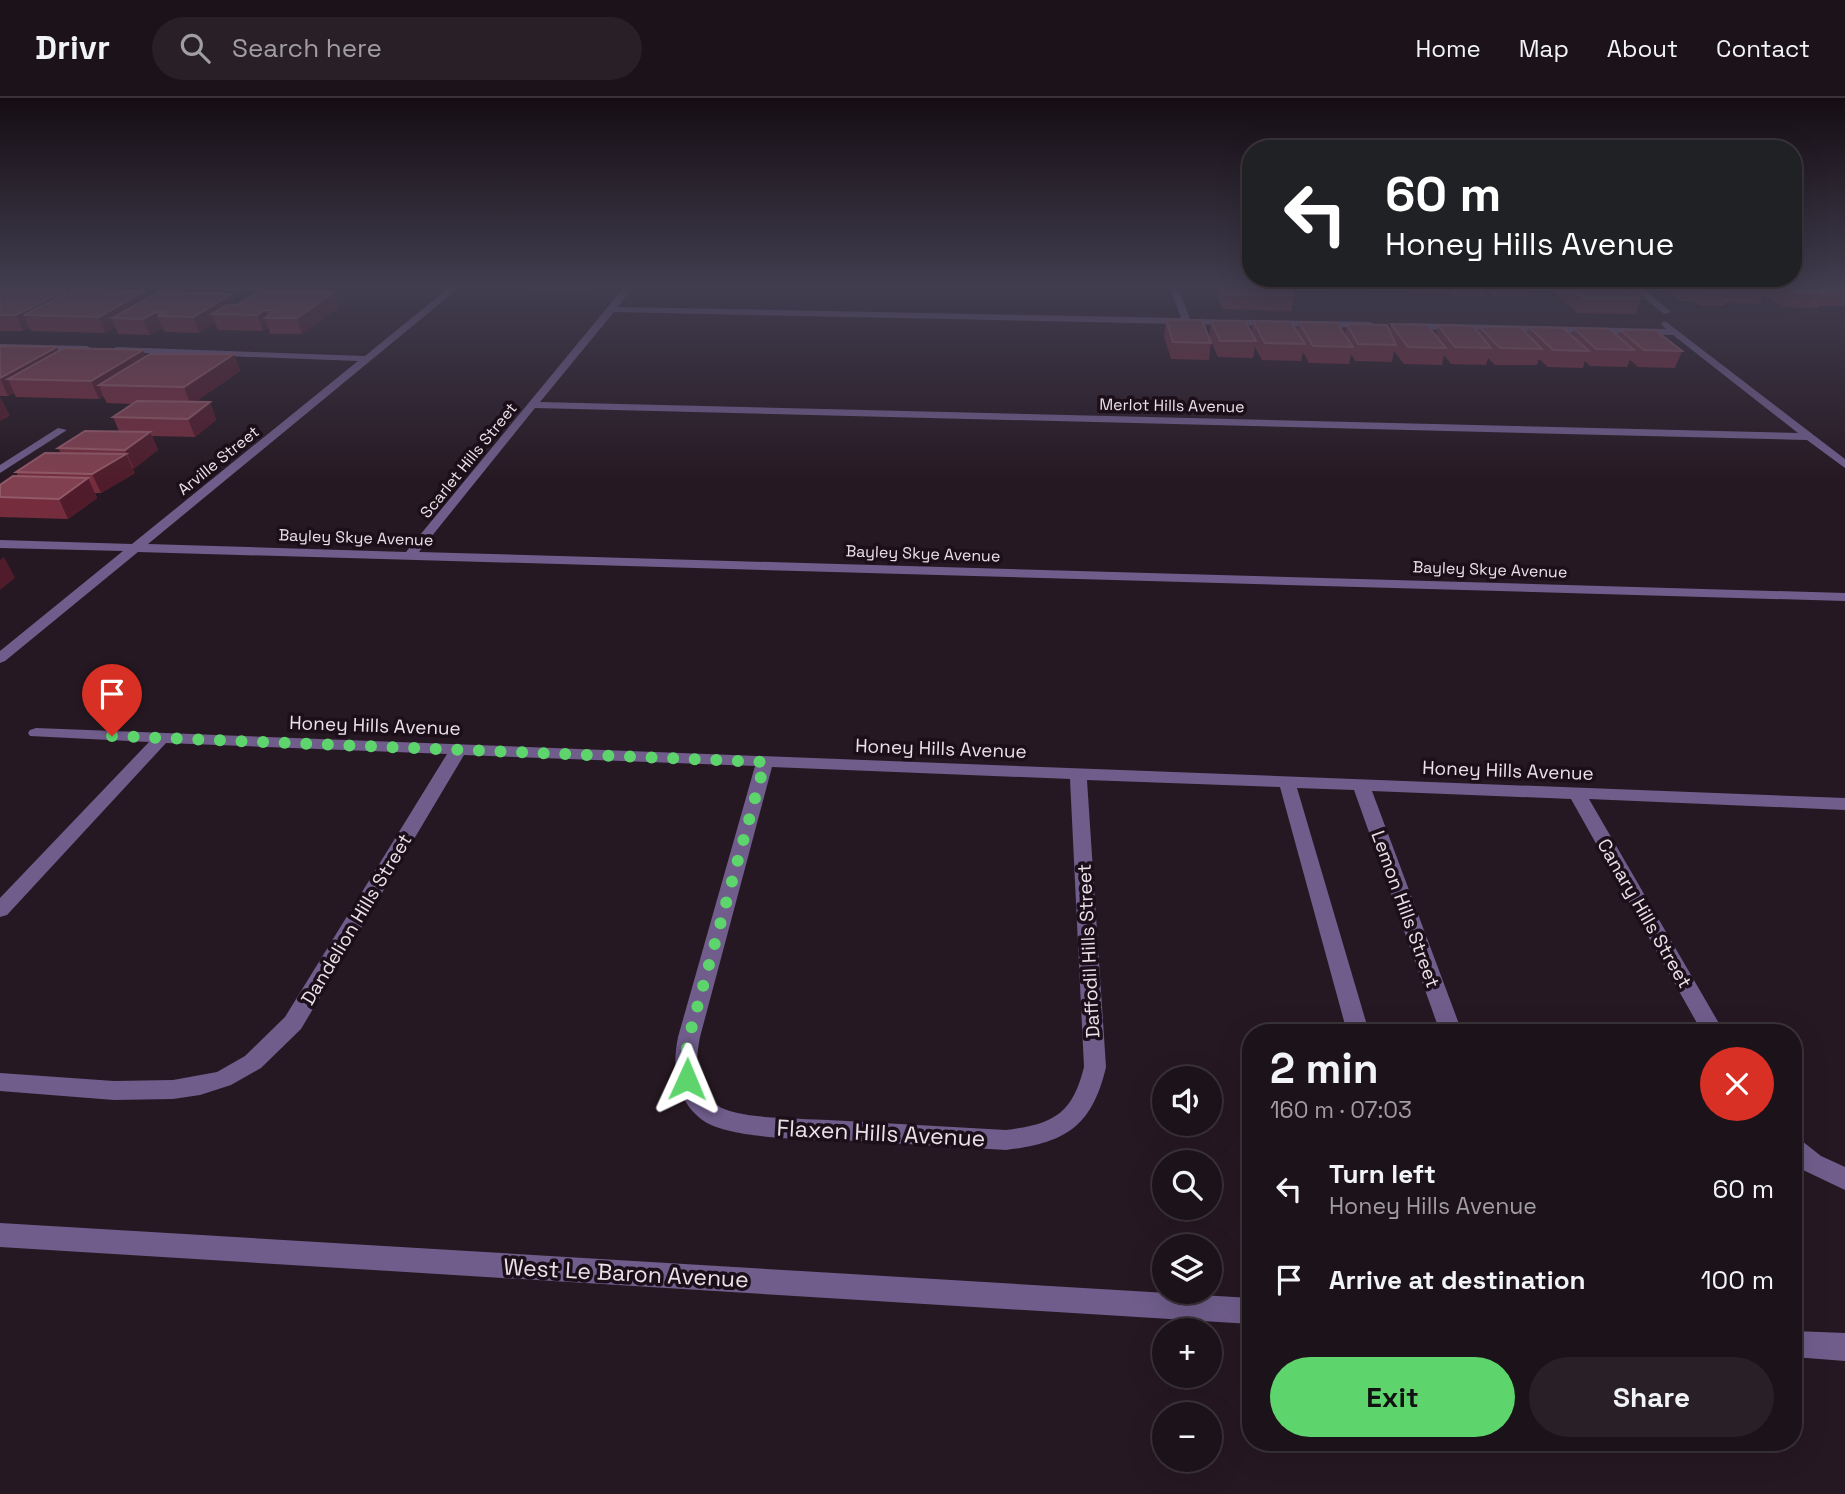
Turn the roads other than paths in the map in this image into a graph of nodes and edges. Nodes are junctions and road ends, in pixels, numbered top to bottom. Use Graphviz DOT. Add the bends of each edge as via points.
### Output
graph roads {
  1 [pos="214,351"];
  2 [pos="278,351"];
  3 [pos="377,351"];
  4 [pos="577,351"];
  5 [pos="1699,351"];
  6 [pos="271,356"];
  7 [pos="368,359"];
  8 [pos="533,405"];
  9 [pos="62,430"];
  10 [pos="1809,437"];
  11 [pos="1845,465"];
  12 [pos="0,470"];
  13 [pos="0,544"];
  14 [pos="135,548"];
  15 [pos="409,556"];
  16 [pos="1845,597"];
  17 [pos="0,658"];
  18 [pos="36,733"];
  19 [pos="162,738"];
  20 [pos="459,750"];
  21 [pos="765,762"];
  22 [pos="1078,774"];
  23 [pos="1287,782"];
  24 [pos="1362,785"];
  25 [pos="1577,794"];
  26 [pos="1845,804"];
  27 [pos="0,909"];
  28 [pos="1356,1024"];
  29 [pos="1448,1024"];
  30 [pos="1708,1024"];
  31 [pos="0,1082"];
  32 [pos="1070,1120"];
  33 [pos="1803,1155"];
  34 [pos="1845,1179"];
  35 [pos="0,1235"];
  36 [pos="1242,1310"];
  37 [pos="1802,1344"];
  38 [pos="1845,1347"];
  1 -- 6 [label="street"];
  2 -- 6 [label="street"];
  3 -- 7 [label="street, Arville Street"];
  4 -- 8 [label="street, Scarlet Hills Street"];
  5 -- 10 [label="street"];
  6 -- 7 [label="street"];
  7 -- 14 [label="street, Arville Street"];
  8 -- 10 [label="street, Merlot Hills Avenue"];
  8 -- 15 [label="street, Scarlet Hills Street"];
  9 -- 12 [label="street"];
  10 -- 11 [label="street"];
  13 -- 14 [label="street, Bayley Skye Avenue"];
  14 -- 15 [label="street, Bayley Skye Avenue"];
  14 -- 17 [label="street, Arville Street"];
  15 -- 16 [label="street, Bayley Skye Avenue"];
  18 -- 19 [label="street, Honey Hills Avenue"];
  19 -- 20 [label="street, Honey Hills Avenue"];
  19 -- 27 [label="street"];
  20 -- 21 [label="street, Honey Hills Avenue"];
  20 -- 31 [label="street, Dandelion Hills Street" via="293,1023 250,1064 192,1088 160,1091"];
  21 -- 22 [label="street, Honey Hills Avenue"];
  21 -- 32 [label="street, Flaxen Hills Avenue" via="689,1037 687,1079 695,1099 711,1114 761,1126 1036,1137"];
  22 -- 23 [label="street, Honey Hills Avenue"];
  22 -- 32 [label="street, Daffodil Hills Street" via="1096,1067 1080,1112"];
  23 -- 24 [label="street, Honey Hills Avenue"];
  23 -- 28 [label="street"];
  24 -- 25 [label="street, Honey Hills Avenue"];
  24 -- 29 [label="street, Lemon Hills Street"];
  25 -- 26 [label="street, Honey Hills Avenue"];
  25 -- 30 [label="street, Canary Hills Street"];
  33 -- 34 [label="street"];
  35 -- 36 [label="street, West Le Baron Avenue"];
  37 -- 38 [label="street"];
}
